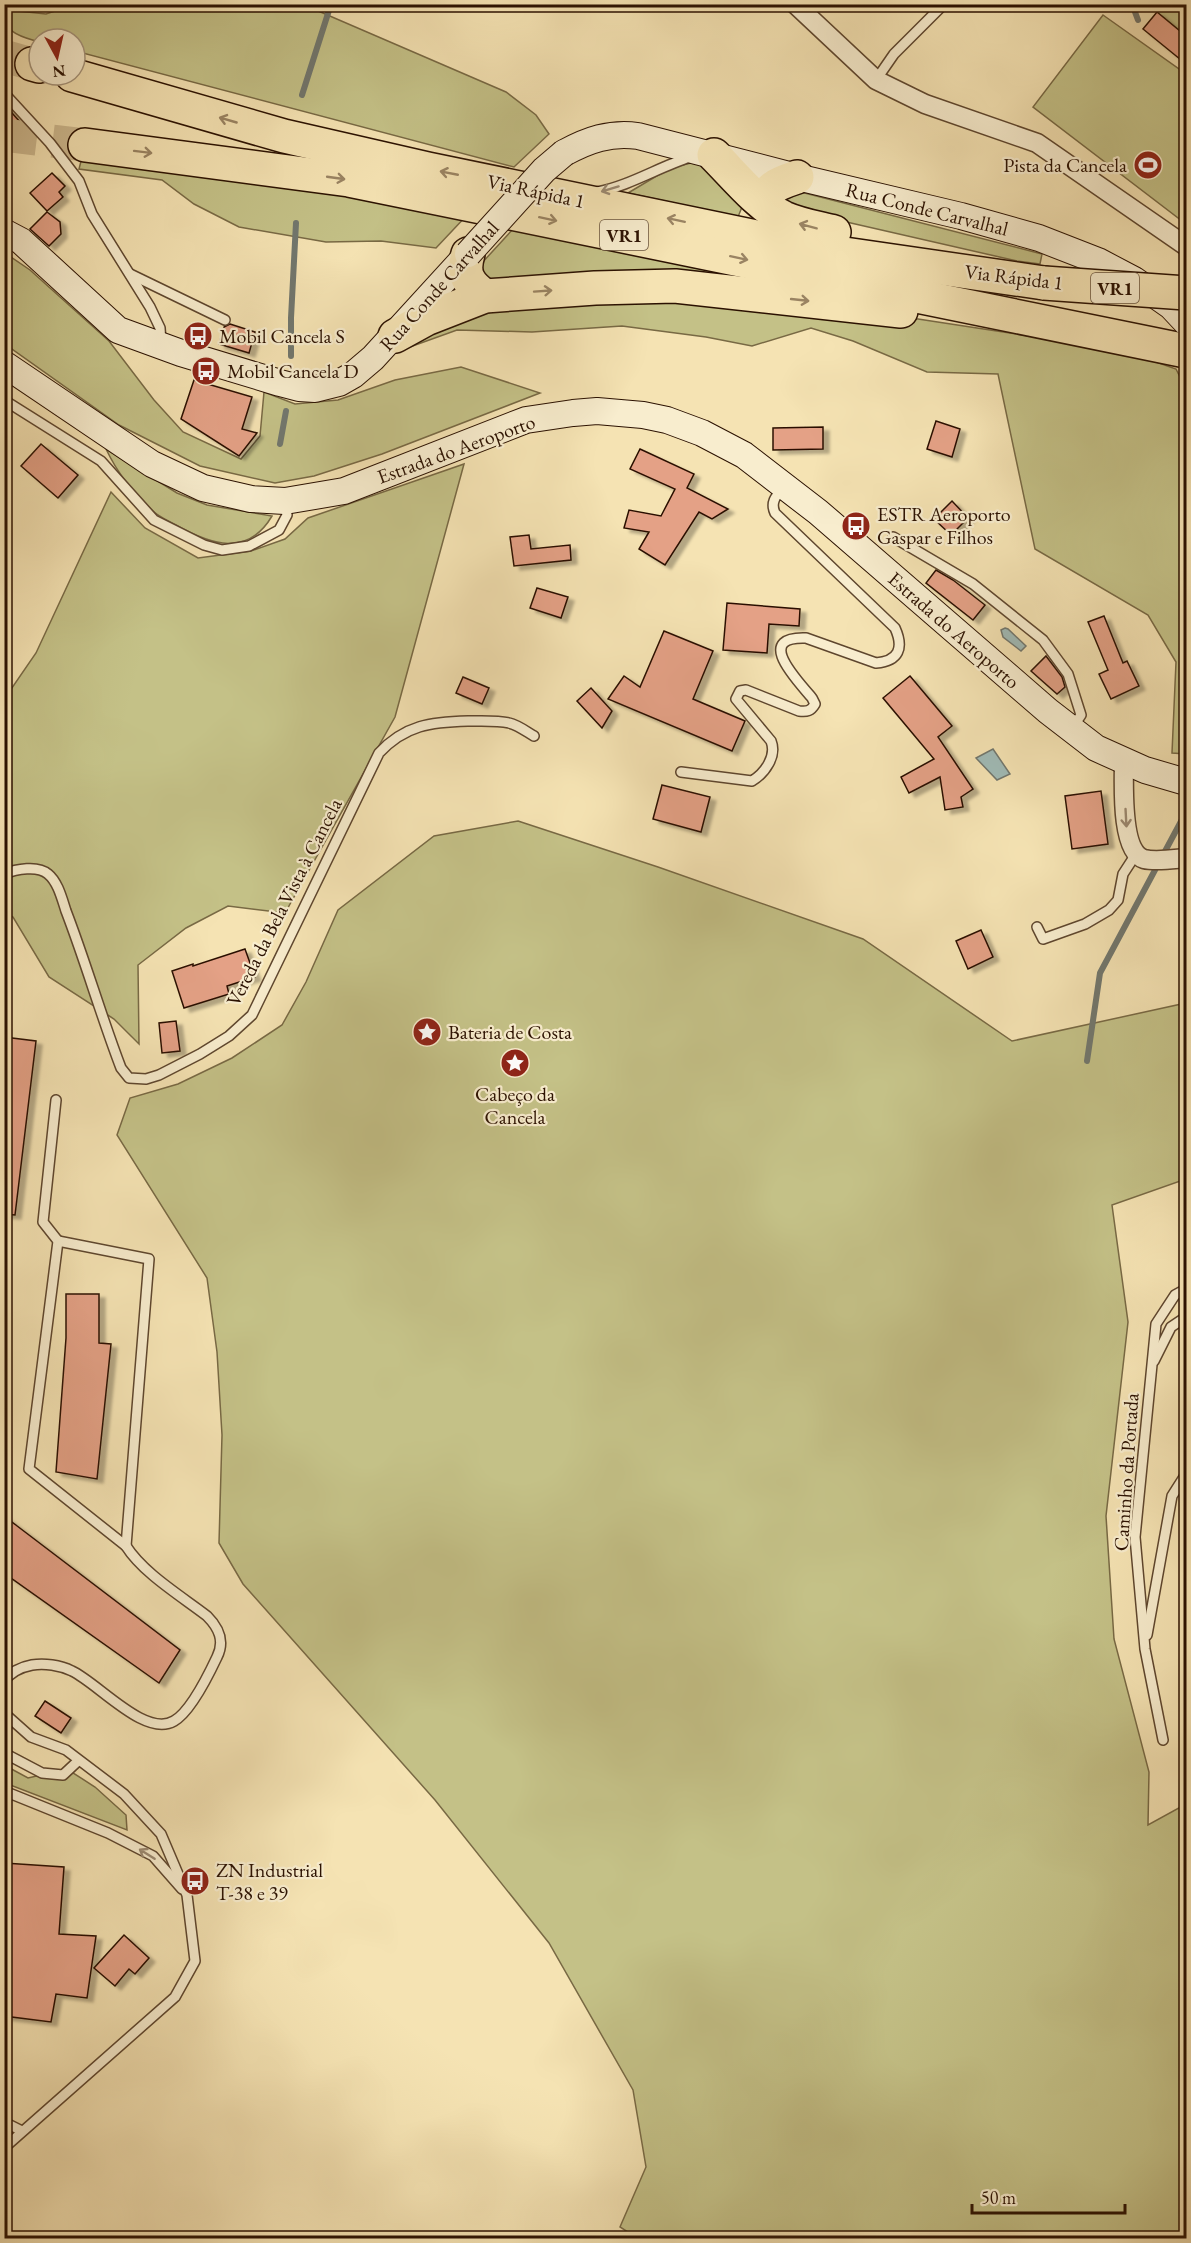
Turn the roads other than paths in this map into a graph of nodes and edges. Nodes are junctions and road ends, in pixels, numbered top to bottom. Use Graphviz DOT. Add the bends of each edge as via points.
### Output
graph roads {
  1 [pos="795,4"];
  2 [pos="944,4"];
  3 [pos="87,79"];
  4 [pos="876,80"];
  5 [pos="4,93"];
  6 [pos="85,145"];
  7 [pos="709,153"];
  8 [pos="797,177"];
  9 [pos="568,197"];
  10 [pos="767,206"];
  11 [pos="4,232"];
  12 [pos="1186,246"];
  13 [pos="468,254"];
  14 [pos="130,274"];
  15 [pos="1036,282"];
  16 [pos="1186,292"];
  17 [pos="485,296"];
  18 [pos="225,320"];
  19 [pos="1186,322"];
  20 [pos="1053,323"];
  21 [pos="395,336"];
  22 [pos="162,347"];
  23 [pos="1173,349"];
  24 [pos="4,364"];
  25 [pos="4,400"];
  26 [pos="785,486"];
  27 [pos="285,501"];
  28 [pos="893,537"];
  29 [pos="1071,729"];
  30 [pos="534,736"];
  31 [pos="1124,761"];
  32 [pos="681,772"];
  33 [pos="1186,782"];
  34 [pos="1144,857"];
  35 [pos="1181,858"];
  36 [pos="4,874"];
  37 [pos="1037,927"];
  38 [pos="56,1100"];
  39 [pos="58,1241"];
  40 [pos="1186,1289"];
  41 [pos="1186,1317"];
  42 [pos="1152,1366"];
  43 [pos="1186,1474"];
  44 [pos="126,1546"];
  45 [pos="1145,1649"];
  46 [pos="4,1681"];
  47 [pos="4,1713"];
  48 [pos="1163,1740"];
  49 [pos="4,1753"];
  50 [pos="78,1761"];
  51 [pos="4,1791"];
  52 [pos="187,1896"];
  53 [pos="4,2122"];
  54 [pos="22,2131"];
  55 [pos="4,2148"];
  1 -- 4 [label="street"];
  2 -- 4 [label="lane" via="894,54"];
  9 -- 3 [label="highway, Via Rápida 1 / VR1, one-way" via="284,136"];
  4 -- 12 [label="street" via="926,104 1037,143"];
  5 -- 14 [label="lane" via="79,181 92,214"];
  6 -- 20 [label="highway, Via Rápida 1 / VR1, one-way" via="349,180"];
  7 -- 8 [label="main road, Rua Conde Carvalhal"];
  7 -- 9 [label="lane, one-way" via="669,164 606,190"];
  7 -- 10 [label="highway"];
  7 -- 13 [label="main road, Rua Conde Carvalhal, bridge" via="629,135 592,139 564,153 544,170"];
  8 -- 10 [label="highway" via="772,188 767,194"];
  8 -- 19 [label="main road, Rua Conde Carvalhal" via="1040,238 1134,280 1171,306"];
  15 -- 9 [label="highway, Via Rápida 1 / VR1, one-way" via="824,251"];
  15 -- 10 [label="highway, one-way" via="803,225"];
  11 -- 22 [label="main road, Rua Conde Carvalhal" via="21,241 118,330"];
  13 -- 17 [label="highway" via="466,276"];
  13 -- 21 [label="main road, Rua Conde Carvalhal"];
  14 -- 18 [label="lane"];
  14 -- 22 [label="lane" via="160,328"];
  15 -- 16 [label="highway, Via Rápida 1 / VR1, bridge"];
  17 -- 20 [label="highway, one-way" via="675,286 946,316"];
  17 -- 21 [label="highway"];
  20 -- 23 [label="highway, Via Rápida 1 / VR1"];
  21 -- 22 [label="main road, Rua Conde Carvalhal" via="353,375 315,389 280,383"];
  24 -- 27 [label="main road, Estrada do Aeroporto" via="152,464 203,488 250,499"];
  25 -- 27 [label="lane" via="101,461 154,520 204,545 222,550 249,546 279,530 286,515"];
  26 -- 27 [label="main road, Estrada do Aeroporto" via="744,455 702,433 667,420 597,411 526,420 344,491"];
  26 -- 29 [label="main road, Estrada do Aeroporto"];
  26 -- 32 [label="lane" via="773,501 775,513 895,628 900,649 895,657 876,663 806,638 787,641 781,657 812,698 812,709 799,711 740,691 736,699 771,741 775,749 772,758 756,778 747,782"];
  28 -- 29 [label="lane" via="973,584 1043,640 1068,674 1079,705 1081,715"];
  29 -- 31 [label="main road, Estrada do Aeroporto" via="1095,748"];
  30 -- 36 [label="lane, Vereda da Bela Vista à Cancela" via="510,723 433,722 390,741 379,753 252,1015 200,1054 146,1079 129,1078 120,1068 80,947 50,875 42,870 20,869"];
  31 -- 33 [label="main road, Estrada do Aeroporto"];
  31 -- 34 [label="street, one-way" via="1127,835"];
  34 -- 35 [label="street"];
  34 -- 37 [label="lane" via="1123,874 1118,900 1109,909 1085,924 1043,939"];
  38 -- 39 [label="lane" via="43,1222"];
  39 -- 44 [label="lane" via="29,1469"];
  39 -- 44 [label="lane" via="149,1259"];
  40 -- 42 [label="lane, Caminho da Portada" via="1175,1295 1156,1324"];
  41 -- 42 [label="lane" via="1171,1327"];
  42 -- 45 [label="lane, Caminho da Portada" via="1135,1537"];
  43 -- 45 [label="lane" via="1172,1496"];
  44 -- 46 [label="lane" via="146,1568 207,1616 222,1640 217,1657 184,1713 164,1725 152,1724 72,1671 43,1663 15,1671"];
  45 -- 48 [label="lane, Caminho da Portada"];
  47 -- 50 [label="lane" via="31,1737 66,1750"];
  49 -- 50 [label="lane" via="42,1773 63,1774"];
  50 -- 52 [label="lane" via="124,1794 161,1834"];
  52 -- 51 [label="lane, one-way" via="153,1856 108,1833"];
  52 -- 54 [label="lane" via="195,1961 174,1996"];
  53 -- 54 [label="lane"];
  54 -- 55 [label="lane"];
}
